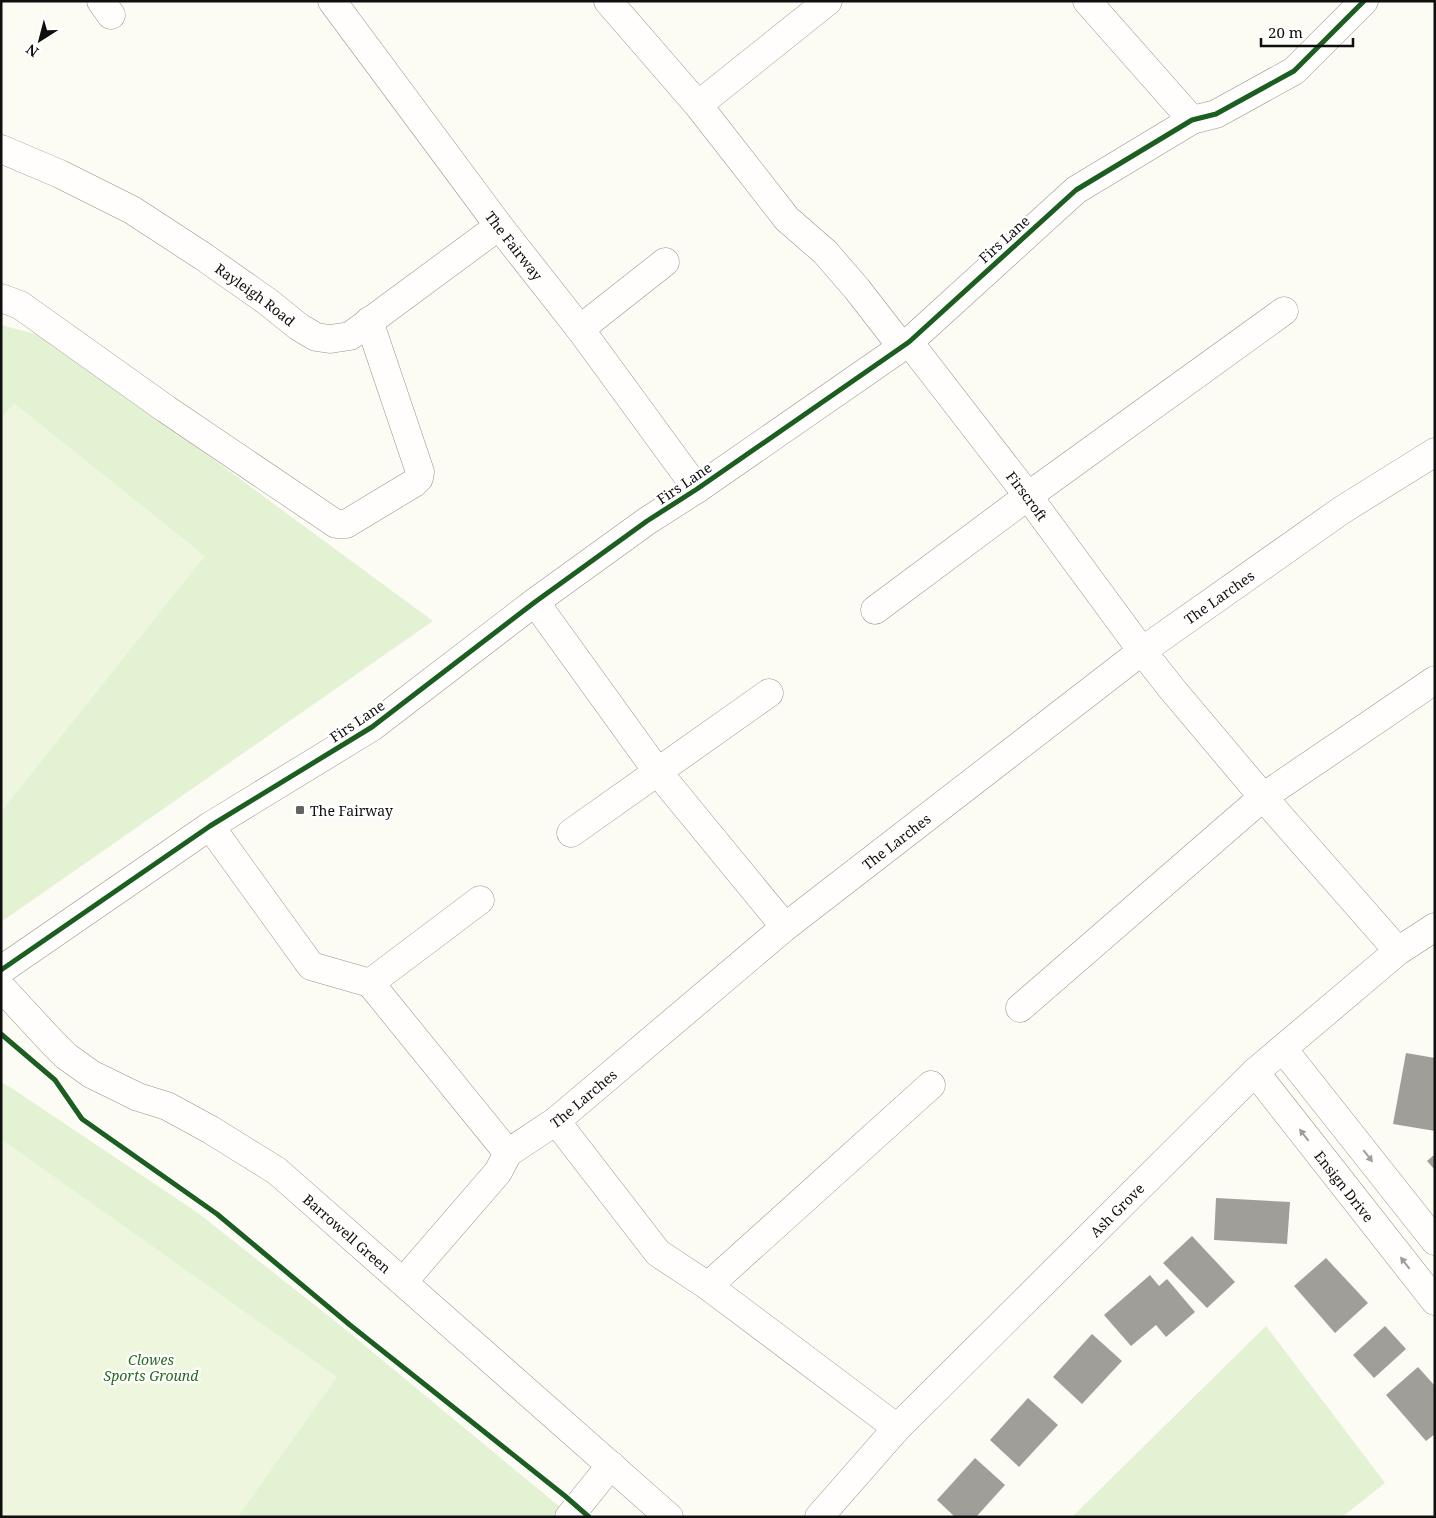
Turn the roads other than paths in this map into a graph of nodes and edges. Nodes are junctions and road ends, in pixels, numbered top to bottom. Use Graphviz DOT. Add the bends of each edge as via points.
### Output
graph roads {
  1 [pos="332,1"];
  2 [pos="608,1"];
  3 [pos="828,1"];
  4 [pos="1086,1"];
  5 [pos="1364,1"];
  6 [pos="698,105"];
  7 [pos="1192,120"];
  8 [pos="1,149"];
  9 [pos="498,226"];
  10 [pos="665,262"];
  11 [pos="1,298"];
  12 [pos="1284,311"];
  13 [pos="369,321"];
  14 [pos="580,329"];
  15 [pos="905,344"];
  16 [pos="1435,452"];
  17 [pos="696,489"];
  18 [pos="1028,496"];
  19 [pos="535,602"];
  20 [pos="875,610"];
  21 [pos="1142,651"];
  22 [pos="1435,680"];
  23 [pos="769,693"];
  24 [pos="657,771"];
  25 [pos="1262,797"];
  26 [pos="210,826"];
  27 [pos="571,833"];
  28 [pos="480,900"];
  29 [pos="785,927"];
  30 [pos="1435,927"];
  31 [pos="1398,952"];
  32 [pos="1,970"];
  33 [pos="370,983"];
  34 [pos="1,987"];
  35 [pos="1020,1008"];
  36 [pos="1283,1049"];
  37 [pos="1255,1072"];
  38 [pos="932,1085"];
  39 [pos="556,1120"];
  40 [pos="508,1153"];
  41 [pos="1435,1241"];
  42 [pos="403,1282"];
  43 [pos="708,1286"];
  44 [pos="1435,1301"];
  45 [pos="897,1428"];
  46 [pos="611,1465"];
  47 [pos="570,1517"];
  48 [pos="669,1517"];
  49 [pos="819,1517"];
  1 -- 9 [label="street, The Fairway"];
  2 -- 6 [label="street, Firscroft"];
  3 -- 6 [label="street"];
  4 -- 7 [label="street"];
  5 -- 7 [label="street, Firs Lane" via="1294,71 1216,114"];
  6 -- 15 [label="street, Firscroft" via="787,219 825,252"];
  7 -- 15 [label="street, Firs Lane" via="1076,190"];
  8 -- 13 [label="street, Rayleigh Road" via="132,210 316,337 350,336"];
  9 -- 13 [label="street, Rayleigh Road"];
  9 -- 14 [label="street, The Fairway"];
  10 -- 14 [label="street"];
  11 -- 13 [label="street" via="20,305 166,409 341,525 414,483 420,472"];
  12 -- 18 [label="street"];
  14 -- 17 [label="street, The Fairway"];
  15 -- 17 [label="street, Firs Lane"];
  15 -- 18 [label="street, Firscroft"];
  16 -- 21 [label="street, The Larches" via="1342,510"];
  17 -- 19 [label="street, Firs Lane"];
  18 -- 20 [label="street"];
  18 -- 21 [label="street, Firscroft"];
  19 -- 24 [label="street"];
  19 -- 26 [label="street, Firs Lane" via="372,727"];
  21 -- 25 [label="street, Firscroft"];
  21 -- 29 [label="street, The Larches"];
  22 -- 25 [label="street"];
  23 -- 24 [label="street"];
  24 -- 27 [label="street"];
  24 -- 29 [label="street"];
  25 -- 31 [label="street, Firscroft"];
  25 -- 35 [label="street"];
  26 -- 32 [label="street, Firs Lane"];
  26 -- 33 [label="street" via="311,966"];
  28 -- 33 [label="street"];
  29 -- 39 [label="street, The Larches"];
  30 -- 31 [label="street, Ash Grove"];
  31 -- 36 [label="street, Ash Grove"];
  33 -- 40 [label="street"];
  34 -- 42 [label="street, Barrowell Green" via="72,1061 138,1097 167,1106 277,1171"];
  36 -- 37 [label="street, Ash Grove"];
  36 -- 41 [label="street, one-way"];
  44 -- 37 [label="street, Ensign Drive, one-way"];
  37 -- 45 [label="street, Ash Grove"];
  38 -- 43 [label="street"];
  39 -- 40 [label="street, The Larches"];
  39 -- 43 [label="street" via="658,1253"];
  40 -- 42 [label="street, The Larches" via="498,1172"];
  42 -- 46 [label="street, Barrowell Green"];
  43 -- 45 [label="street"];
  45 -- 49 [label="street, Ash Grove"];
  46 -- 47 [label="street"];
  46 -- 48 [label="street, Barrowell Green"];
}
